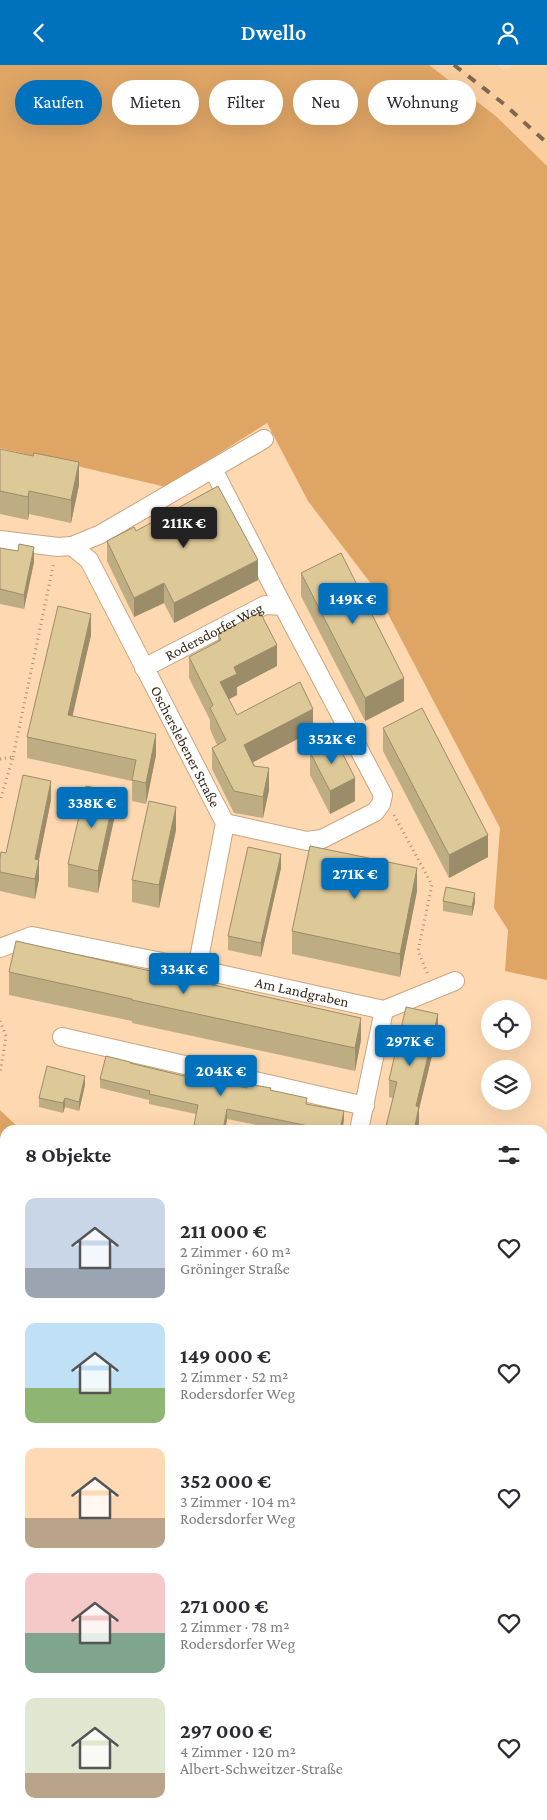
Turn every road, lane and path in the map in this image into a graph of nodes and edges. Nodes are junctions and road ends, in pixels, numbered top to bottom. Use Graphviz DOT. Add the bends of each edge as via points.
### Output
graph roads {
  1 [pos="264,439"];
  2 [pos="213,469"];
  3 [pos="0,540"];
  4 [pos="65,547"];
  5 [pos="283,606"];
  6 [pos="144,668"];
  7 [pos="13,757"];
  8 [pos="0,759"];
  9 [pos="383,795"];
  10 [pos="0,801"];
  11 [pos="225,823"];
  12 [pos="0,948"];
  13 [pos="197,969"];
  14 [pos="455,981"];
  15 [pos="434,990"];
  16 [pos="384,1010"];
  17 [pos="0,1021"];
  18 [pos="62,1037"];
  19 [pos="0,1075"];
  20 [pos="365,1105"];
  21 [pos="360,1125"];
  1 -- 2 [label="street"];
  2 -- 4 [label="street" via="101,534"];
  2 -- 5 [label="street"];
  3 -- 4 [label="street"];
  4 -- 6 [label="street, Oscherslebener Straße" via="89,560"];
  4 -- 7 [label="path"];
  5 -- 6 [label="street, Rodersdorfer Weg" via="265,605"];
  5 -- 9 [label="street, Rodersdorfer Weg"];
  6 -- 11 [label="street, Oscherslebener Straße"];
  7 -- 8 [label="path"];
  7 -- 10 [label="path"];
  9 -- 11 [label="street" via="375,812 322,839 307,841"];
  9 -- 15 [label="path" via="432,885 418,951"];
  11 -- 13 [label="street, Oscherslebener Straße"];
  12 -- 13 [label="street, Am Landgraben" via="32,936"];
  13 -- 16 [label="street, Am Landgraben"];
  14 -- 15 [label="street"];
  15 -- 16 [label="street"];
  16 -- 20 [label="street"];
  17 -- 19 [label="path" via="6,1036"];
  18 -- 20 [label="street"];
  20 -- 21 [label="street"];
}
